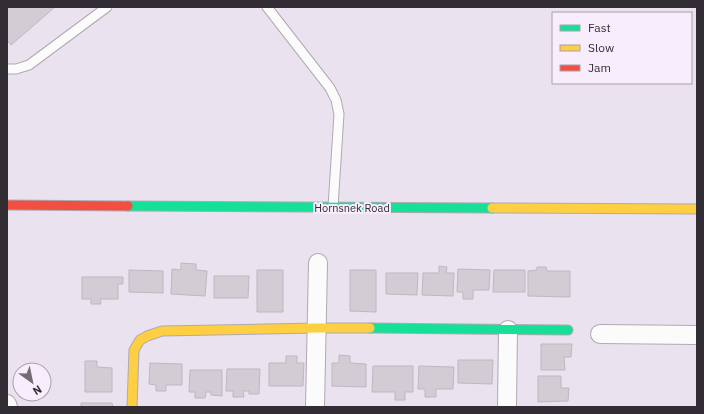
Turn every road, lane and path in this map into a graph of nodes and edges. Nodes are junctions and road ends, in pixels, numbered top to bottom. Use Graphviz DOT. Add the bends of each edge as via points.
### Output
graph roads {
  1 [pos="107,7"];
  2 [pos="267,7"];
  3 [pos="7,69"];
  4 [pos="7,205"];
  5 [pos="333,208"];
  6 [pos="697,209"];
  7 [pos="318,263"];
  8 [pos="317,328"];
  9 [pos="508,330"];
  10 [pos="568,330"];
  11 [pos="600,334"];
  12 [pos="697,335"];
  13 [pos="7,404"];
  14 [pos="8,407"];
  15 [pos="132,407"];
  16 [pos="315,407"];
  17 [pos="507,407"];
  1 -- 3 [label="lane" via="29,65"];
  2 -- 5 [label="lane" via="330,88 336,100 339,114"];
  4 -- 5 [label="main road, Hornsnek Road"];
  5 -- 6 [label="main road, Hornsnek Road"];
  7 -- 8 [label="street"];
  8 -- 9 [label="main road"];
  8 -- 15 [label="main road" via="162,331 147,336 140,340 134,350"];
  8 -- 16 [label="street"];
  9 -- 10 [label="main road"];
  9 -- 17 [label="street"];
  11 -- 12 [label="street"];
  13 -- 14 [label="street"];
}
